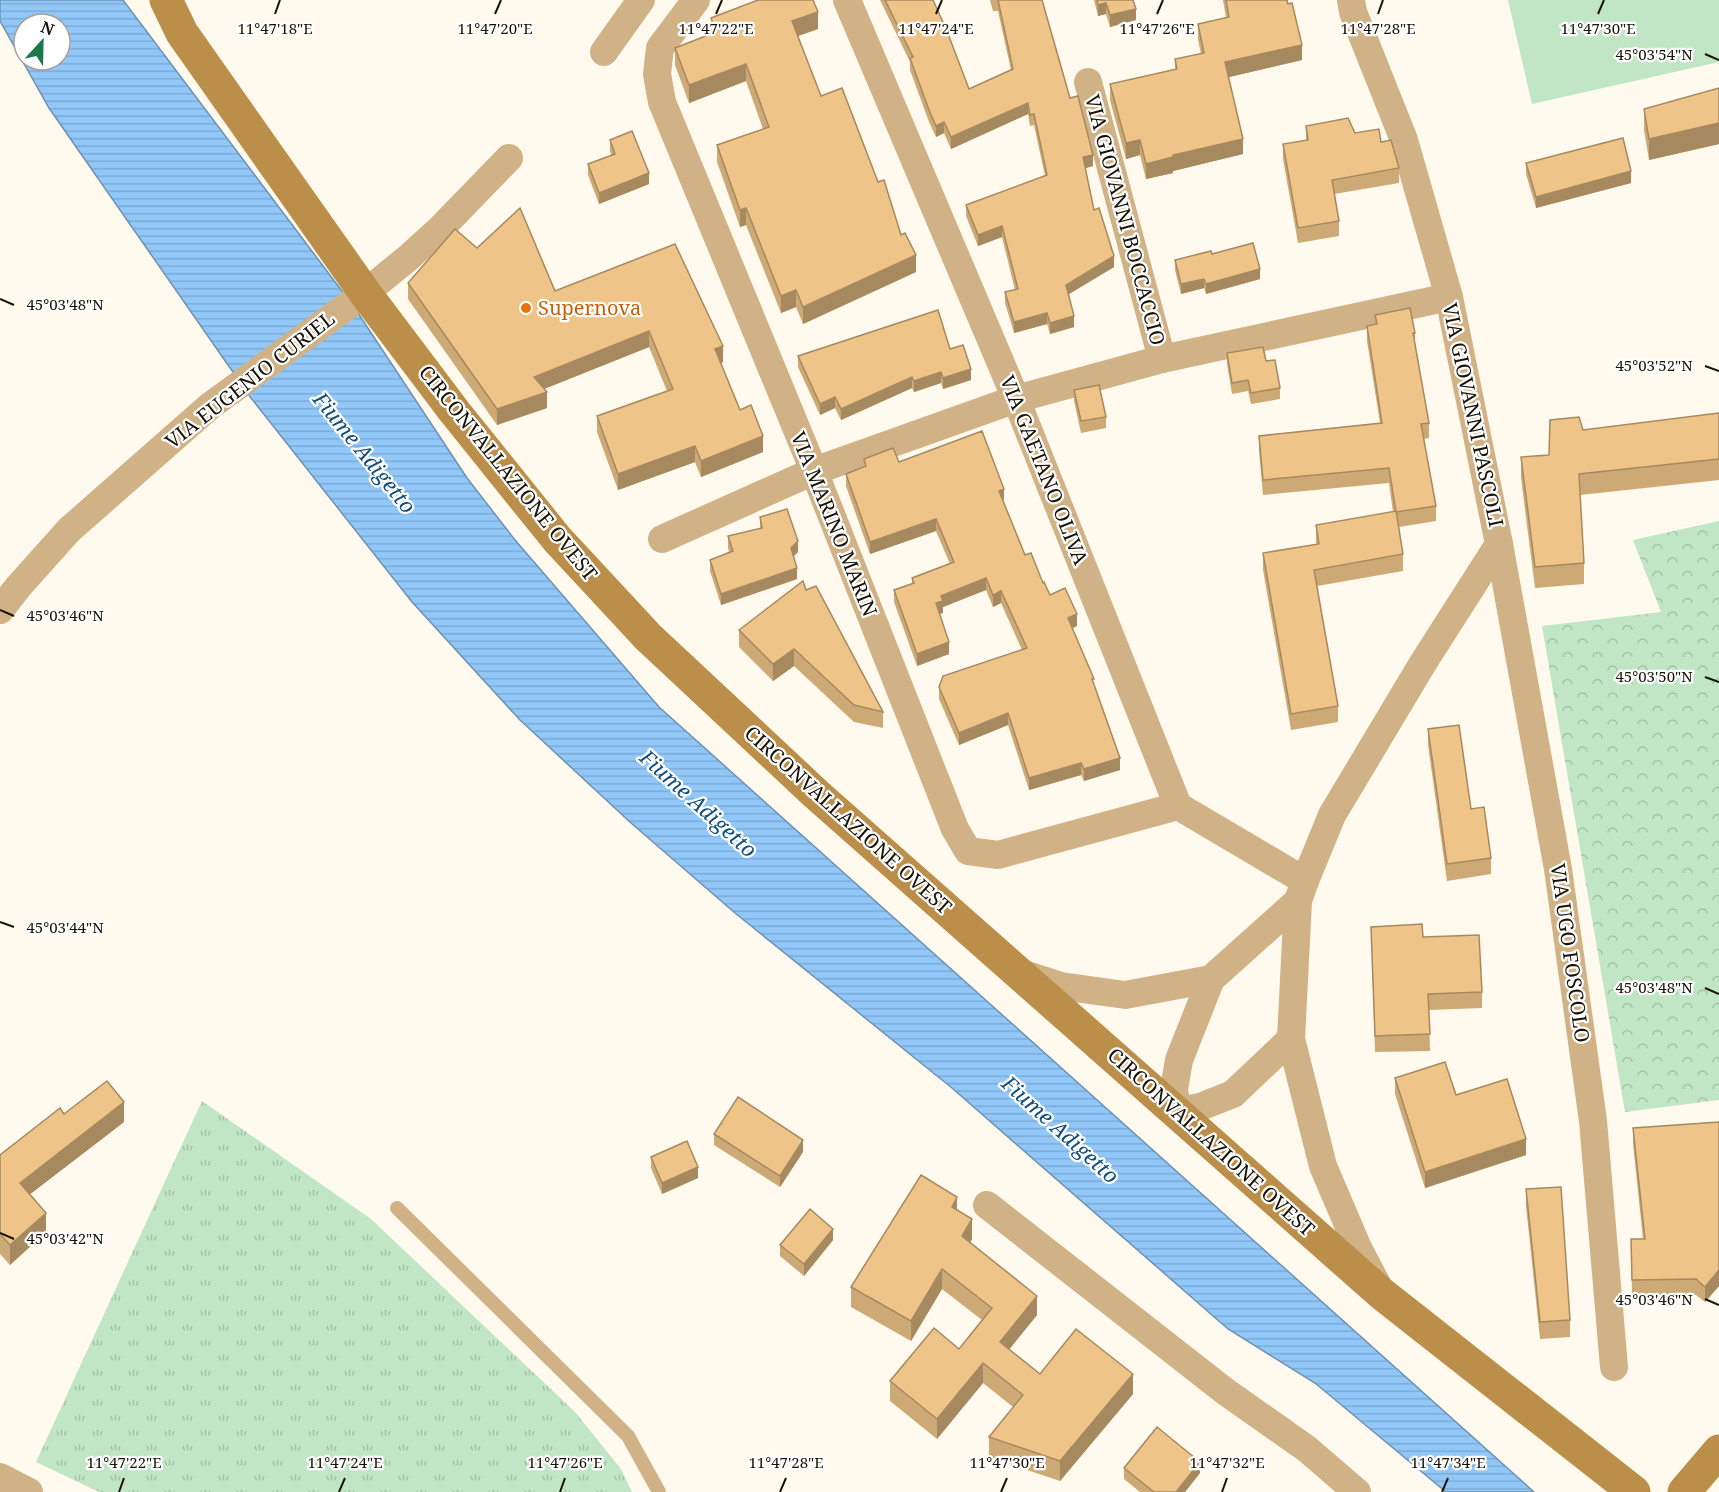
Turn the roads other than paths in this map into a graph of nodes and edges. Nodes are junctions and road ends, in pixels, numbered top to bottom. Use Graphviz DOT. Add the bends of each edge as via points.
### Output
graph roads {
  1 [pos="166,0"];
  2 [pos="183,0"];
  3 [pos="641,0"];
  4 [pos="696,0"];
  5 [pos="847,0"];
  6 [pos="1351,0"];
  7 [pos="182,33"];
  8 [pos="603,52"];
  9 [pos="1088,82"];
  10 [pos="509,158"];
  11 [pos="358,297"];
  12 [pos="1449,297"];
  13 [pos="1162,359"];
  14 [pos="1016,399"];
  15 [pos="814,471"];
  16 [pos="662,539"];
  17 [pos="1499,544"];
  18 [pos="0,610"];
  19 [pos="1178,806"];
  20 [pos="1301,891"];
  21 [pos="1021,973"];
  22 [pos="1211,979"];
  23 [pos="1291,1039"];
  24 [pos="1177,1111"];
  25 [pos="987,1205"];
  26 [pos="397,1208"];
  27 [pos="1382,1294"];
  28 [pos="1614,1367"];
  29 [pos="1719,1451"];
  30 [pos="0,1478"];
  31 [pos="29,1492"];
  32 [pos="659,1492"];
  33 [pos="1357,1492"];
  34 [pos="1634,1492"];
  35 [pos="1684,1492"];
  1 -- 7 [label="main road, CIRCONVALLAZIONE OVEST"];
  2 -- 7 [label="main road"];
  3 -- 8 [label="street"];
  4 -- 15 [label="street, VIA MARINO MARIN" via="660,48 657,74 662,102"];
  5 -- 14 [label="street, VIA GAETANO OLIVA"];
  6 -- 12 [label="street, VIA GIOVANNI PASCOLI" via="1404,140"];
  7 -- 11 [label="main road, CIRCONVALLAZIONE OVEST"];
  9 -- 13 [label="street, VIA GIOVANNI BOCCACCIO"];
  10 -- 11 [label="street, VIA EUGENIO CURIEL" via="441,228"];
  11 -- 18 [label="street, VIA EUGENIO CURIEL" via="210,406 69,530"];
  11 -- 21 [label="main road, CIRCONVALLAZIONE OVEST" via="557,539 648,637 816,794"];
  12 -- 13 [label="street, VIA GIOVANNI BOCCACCIO"];
  12 -- 17 [label="street, VIA GIOVANNI PASCOLI"];
  13 -- 14 [label="street, VIA GIOVANNI BOCCACCIO"];
  14 -- 15 [label="street, VIA GIOVANNI BOCCACCIO"];
  14 -- 19 [label="street, VIA GAETANO OLIVA"];
  15 -- 16 [label="street, VIA GIOVANNI BOCCACCIO"];
  15 -- 19 [label="street, VIA MARINO MARIN" via="955,829 968,851 998,855"];
  17 -- 20 [label="street, VIA GIOVANNI PASCOLI" via="1332,815"];
  17 -- 28 [label="street, VIA UGO FOSCOLO" via="1560,880 1593,1121"];
  19 -- 20 [label="street"];
  20 -- 22 [label="street"];
  20 -- 23 [label="street"];
  21 -- 22 [label="street" via="1061,986 1125,995"];
  21 -- 24 [label="main road, CIRCONVALLAZIONE OVEST"];
  22 -- 24 [label="street" via="1179,1060 1174,1089"];
  23 -- 24 [label="street" via="1233,1094"];
  23 -- 27 [label="street" via="1323,1166"];
  24 -- 27 [label="main road, CIRCONVALLAZIONE OVEST"];
  25 -- 33 [label="street"];
  26 -- 32 [label="lane" via="628,1436"];
  27 -- 34 [label="main road, CIRCONVALLAZIONE OVEST"];
  29 -- 35 [label="main road"];
  30 -- 31 [label="street"];
}
